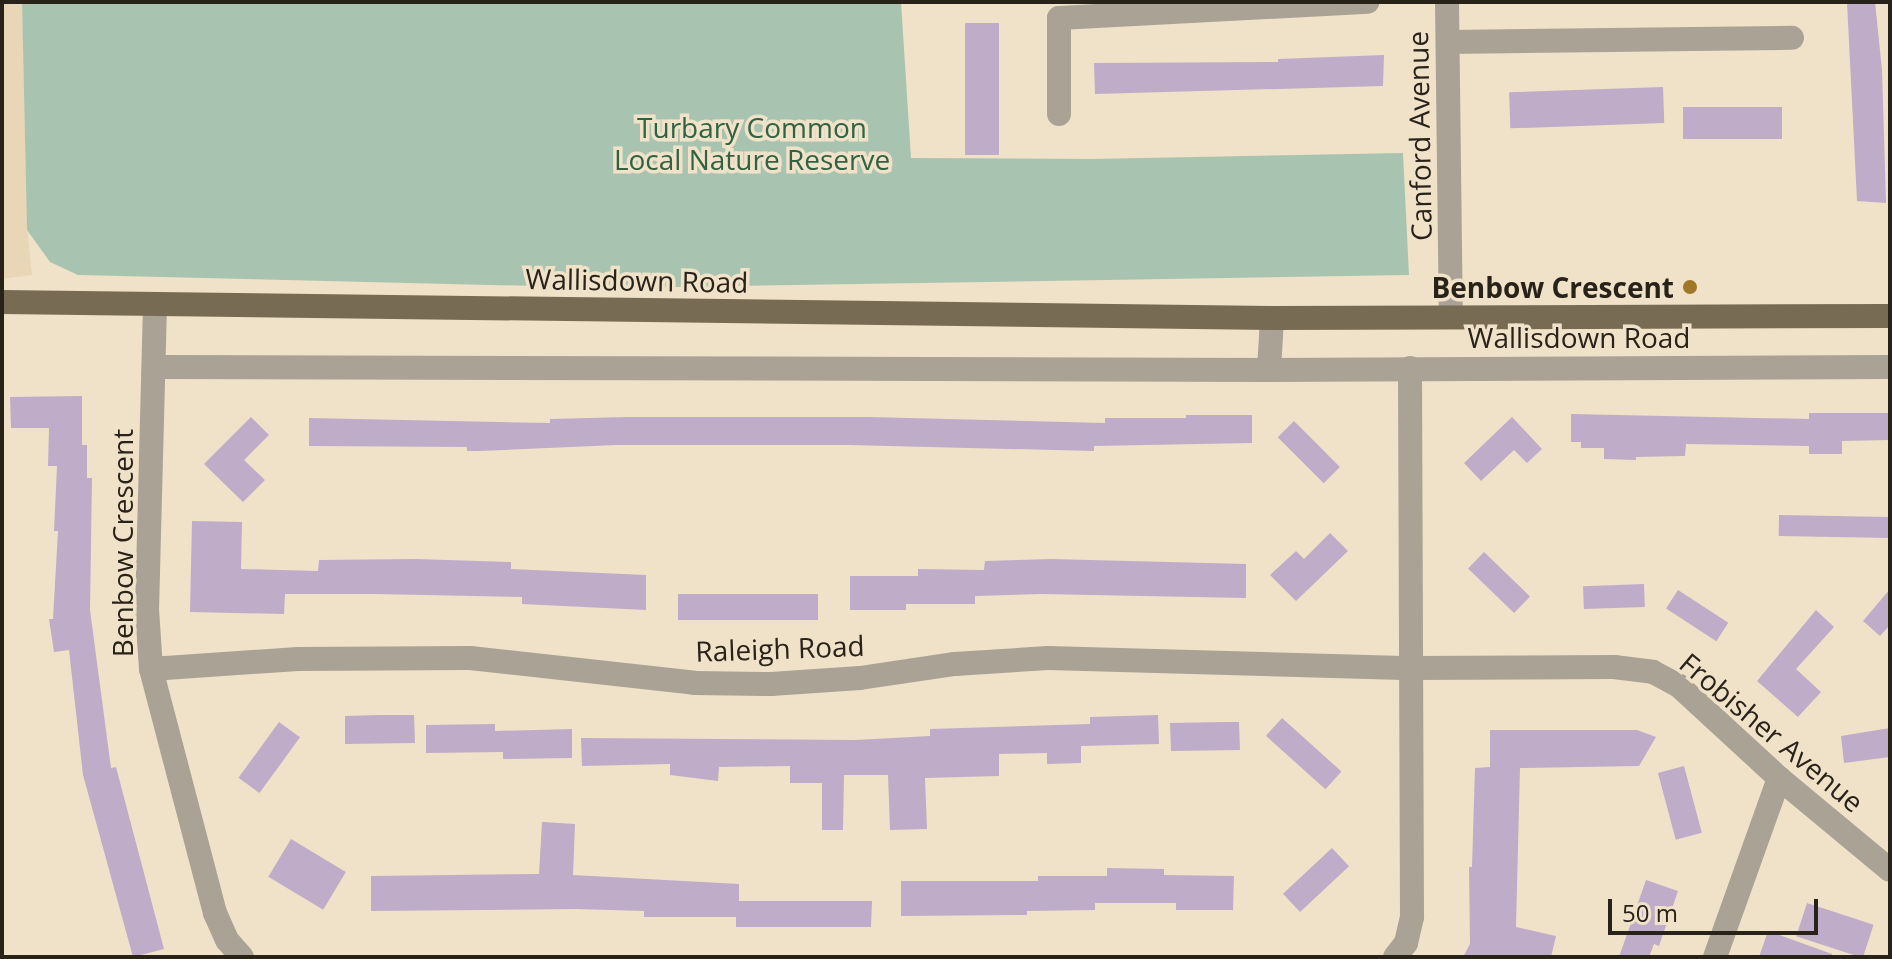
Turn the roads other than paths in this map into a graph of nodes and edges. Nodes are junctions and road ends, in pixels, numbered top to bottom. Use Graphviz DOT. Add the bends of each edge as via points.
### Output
graph roads {
  1 [pos="1368,2"];
  2 [pos="1447,2"];
  3 [pos="1792,38"];
  4 [pos="1448,42"];
  5 [pos="1059,114"];
  6 [pos="2,302"];
  7 [pos="155,305"];
  8 [pos="1890,316"];
  9 [pos="1451,317"];
  10 [pos="1272,318"];
  11 [pos="154,367"];
  12 [pos="1890,367"];
  13 [pos="1410,368"];
  14 [pos="1269,370"];
  15 [pos="1412,668"];
  16 [pos="151,669"];
  17 [pos="1779,778"];
  18 [pos="1890,870"];
  19 [pos="242,957"];
  20 [pos="1395,957"];
  21 [pos="1715,957"];
  1 -- 5 [label="street" via="1059,18"];
  2 -- 4 [label="street, Canford Avenue"];
  3 -- 4 [label="street"];
  4 -- 9 [label="street, Canford Avenue"];
  6 -- 7 [label="main road, Wallisdown Road"];
  7 -- 10 [label="main road, Wallisdown Road"];
  7 -- 11 [label="street, Benbow Crescent"];
  8 -- 9 [label="main road, Wallisdown Road"];
  9 -- 10 [label="main road, Wallisdown Road"];
  10 -- 14 [label="street"];
  11 -- 14 [label="street, Wallisdown Road"];
  11 -- 16 [label="street, Benbow Crescent" via="147,609"];
  12 -- 13 [label="street, Wallisdown Road"];
  13 -- 14 [label="street, Wallisdown Road"];
  13 -- 15 [label="street"];
  15 -- 16 [label="street, Raleigh Road" via="1048,658 771,684 695,683 470,658 298,659"];
  15 -- 17 [label="street, Frobisher Avenue" via="1614,667 1653,672 1679,686"];
  15 -- 20 [label="street" via="1412,917 1406,943"];
  16 -- 19 [label="street, Benbow Crescent" via="215,913"];
  17 -- 18 [label="street, Frobisher Avenue"];
  17 -- 21 [label="street"];
}
